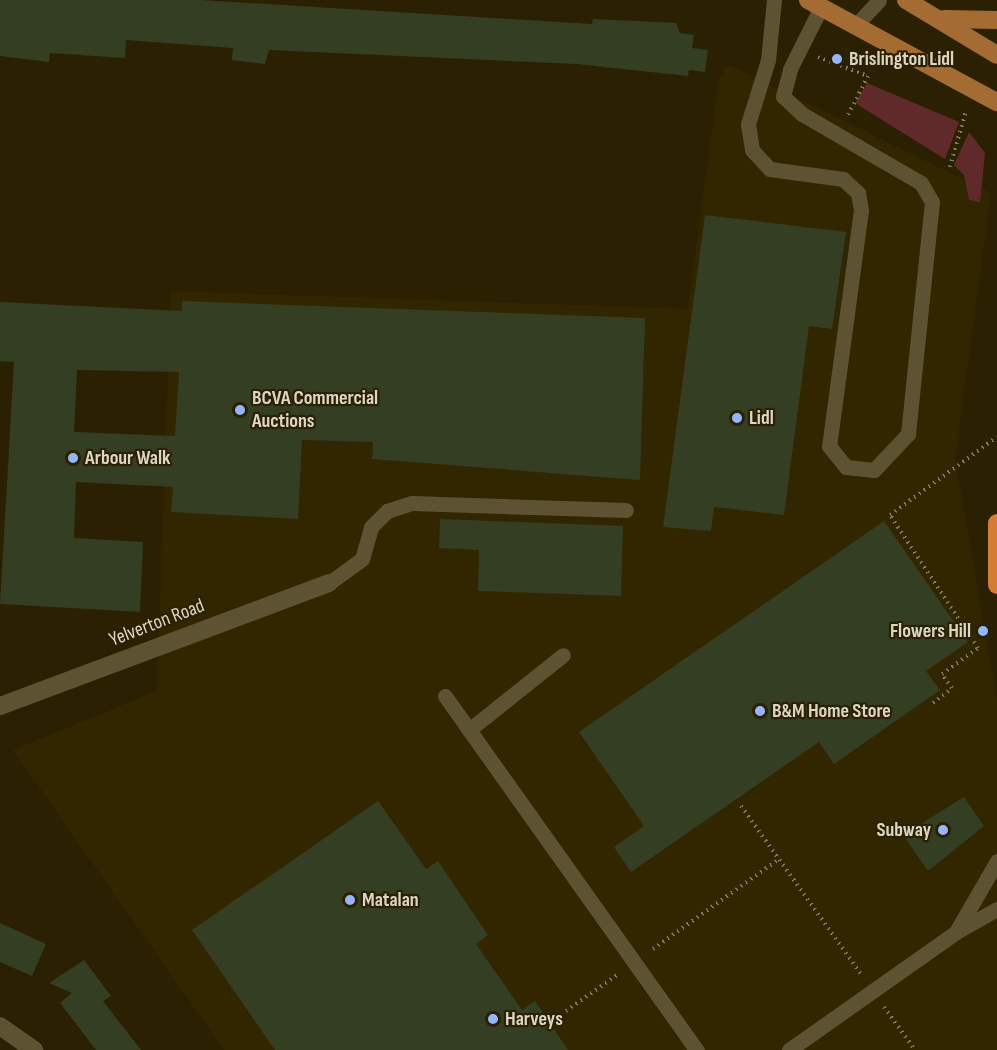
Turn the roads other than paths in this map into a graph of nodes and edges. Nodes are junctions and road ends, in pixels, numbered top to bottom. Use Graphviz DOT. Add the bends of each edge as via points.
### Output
graph roads {
  1 [pos="774,0"];
  2 [pos="879,0"];
  3 [pos="906,0"];
  4 [pos="816,2"];
  5 [pos="944,19"];
  6 [pos="997,20"];
  7 [pos="855,26"];
  8 [pos="997,55"];
  9 [pos="997,102"];
  10 [pos="626,510"];
  11 [pos="997,523"];
  12 [pos="329,582"];
  13 [pos="997,585"];
  14 [pos="563,655"];
  15 [pos="445,696"];
  16 [pos="0,706"];
  17 [pos="469,730"];
  18 [pos="997,861"];
  19 [pos="997,909"];
  20 [pos="956,932"];
  21 [pos="0,1026"];
  22 [pos="34,1050"];
  23 [pos="697,1050"];
  24 [pos="789,1050"];
  1 -- 4 [label="lane" via="768,60 748,124 752,150 770,169 843,179 858,193 861,210 829,446 846,467 874,470 908,434 932,202 921,183 802,114 783,96"];
  2 -- 7 [label="lane"];
  3 -- 5 [label="main road"];
  4 -- 7 [label="main road"];
  5 -- 6 [label="main road"];
  5 -- 8 [label="main road"];
  7 -- 9 [label="main road"];
  10 -- 12 [label="lane" via="412,503 387,511 371,527 362,560"];
  11 -- 13 [label="highway"];
  12 -- 16 [label="street, Yelverton Road"];
  14 -- 17 [label="lane"];
  15 -- 17 [label="lane"];
  17 -- 23 [label="lane"];
  18 -- 20 [label="lane"];
  19 -- 20 [label="lane"];
  20 -- 24 [label="lane"];
  21 -- 22 [label="street"];
}
